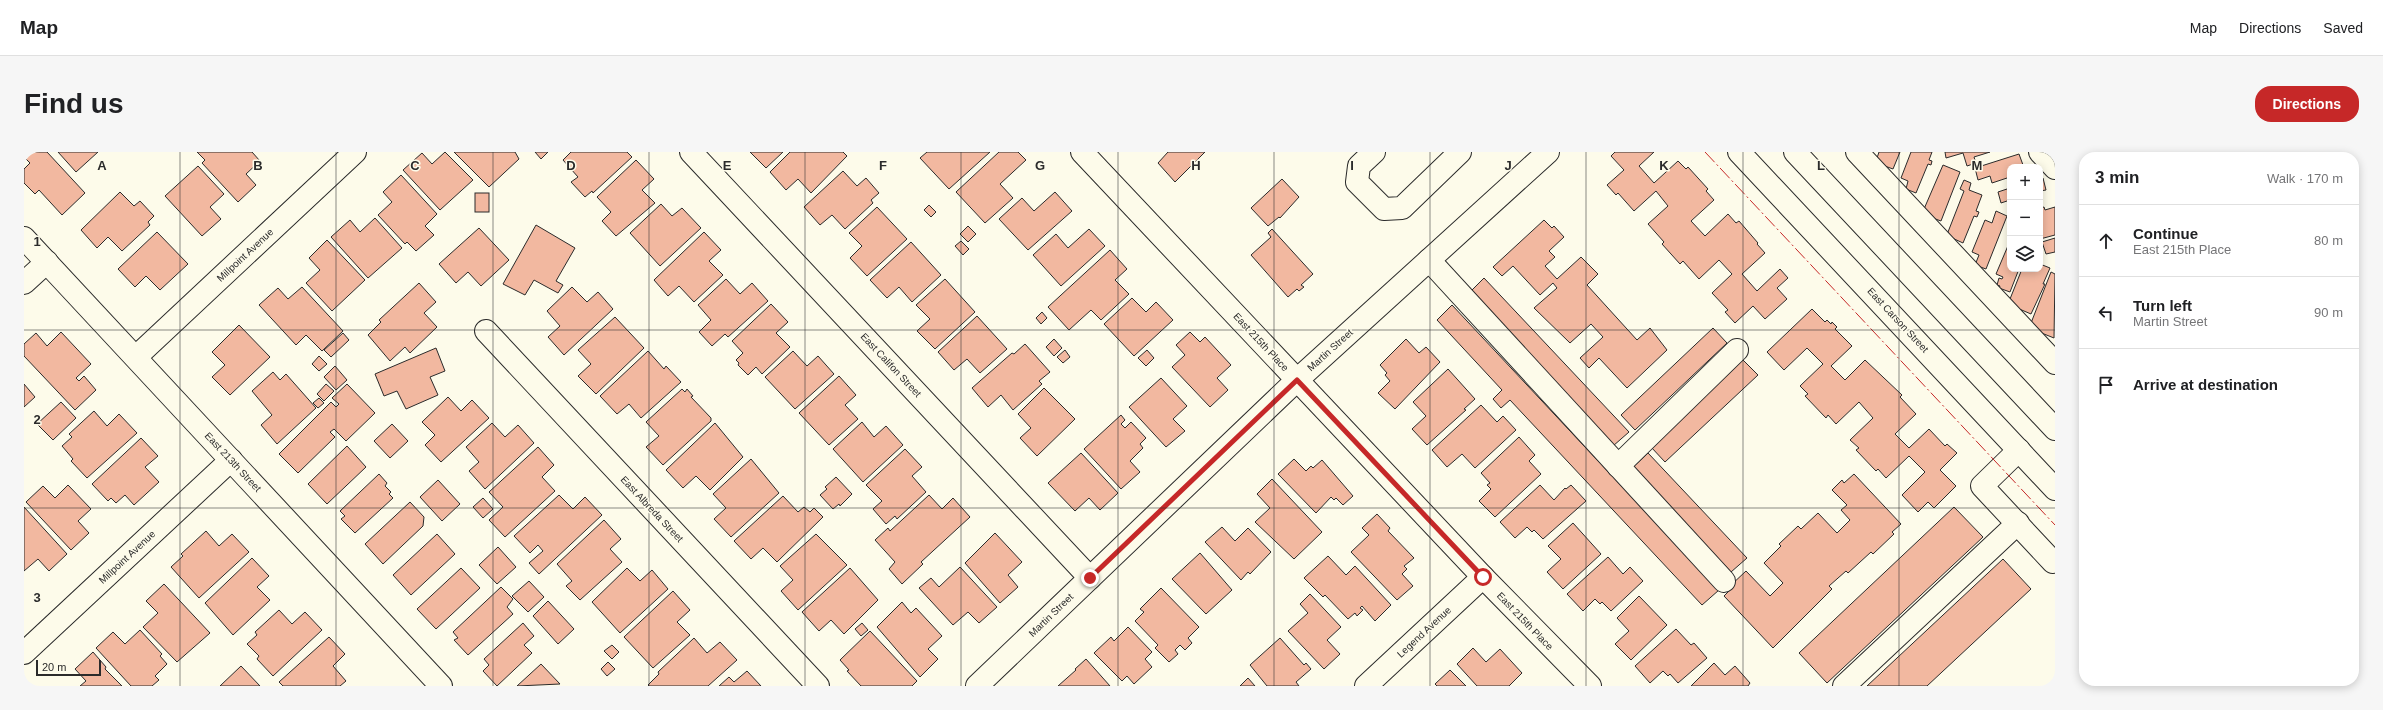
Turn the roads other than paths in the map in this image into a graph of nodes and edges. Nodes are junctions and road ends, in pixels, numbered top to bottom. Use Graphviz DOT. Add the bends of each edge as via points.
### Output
graph roads {
  1 [pos="355,152"];
  2 [pos="691,152"];
  3 [pos="1082,152"];
  4 [pos="1374,152"];
  5 [pos="1460,152"];
  6 [pos="1548,152"];
  7 [pos="1739,152"];
  8 [pos="1794,152"];
  9 [pos="1857,152"];
  10 [pos="2040,152"];
  11 [pos="2055,168"];
  12 [pos="24,238"];
  13 [pos="1429,260"];
  14 [pos="47,262"];
  15 [pos="24,283"];
  16 [pos="486,331"];
  17 [pos="1737,350"];
  18 [pos="136,357"];
  19 [pos="2055,363"];
  20 [pos="1297,380"];
  21 [pos="2055,429"];
  22 [pos="2019,450"];
  23 [pos="231,460"];
  24 [pos="1618,466"];
  25 [pos="2055,488"];
  26 [pos="2018,523"];
  27 [pos="2055,560"];
  28 [pos="1483,577"];
  29 [pos="1090,578"];
  30 [pos="1724,581"];
  31 [pos="24,653"];
  32 [pos="441,686"];
  33 [pos="818,686"];
  34 [pos="977,686"];
  35 [pos="1366,686"];
  36 [pos="1590,686"];
  37 [pos="1844,686"];
  1 -- 18 [label="street, Millpoint Avenue"];
  2 -- 29 [label="street, East Califon Street"];
  3 -- 20 [label="street, East 215th Place"];
  4 -- 5 [label="street" via="1359,166 1357,182 1384,209 1402,208"];
  6 -- 13 [label="street, Martin Street"];
  7 -- 22 [label="street, East Carson Street"];
  8 -- 21 [label="street"];
  9 -- 19 [label="street"];
  10 -- 11 [label="street"];
  12 -- 14 [label="street, East 213th Street"];
  13 -- 20 [label="street, Martin Street"];
  13 -- 24 [label="street"];
  14 -- 15 [label="street"];
  14 -- 18 [label="street, East 213th Street"];
  16 -- 33 [label="street, East Albreda Street"];
  17 -- 24 [label="street"];
  18 -- 23 [label="street, East 213th Street"];
  20 -- 28 [label="street, East 215th Place"];
  20 -- 29 [label="street, Martin Street"];
  22 -- 25 [label="street, East Carson Street"];
  22 -- 26 [label="street" via="1982,486"];
  23 -- 31 [label="street, Millpoint Avenue"];
  23 -- 32 [label="street, East 213th Street"];
  24 -- 30 [label="street"];
  26 -- 27 [label="street" via="2053,562"];
  26 -- 37 [label="street"];
  28 -- 35 [label="street, Legend Avenue"];
  28 -- 36 [label="street, East 215th Place"];
  29 -- 34 [label="street, Martin Street"];
}
